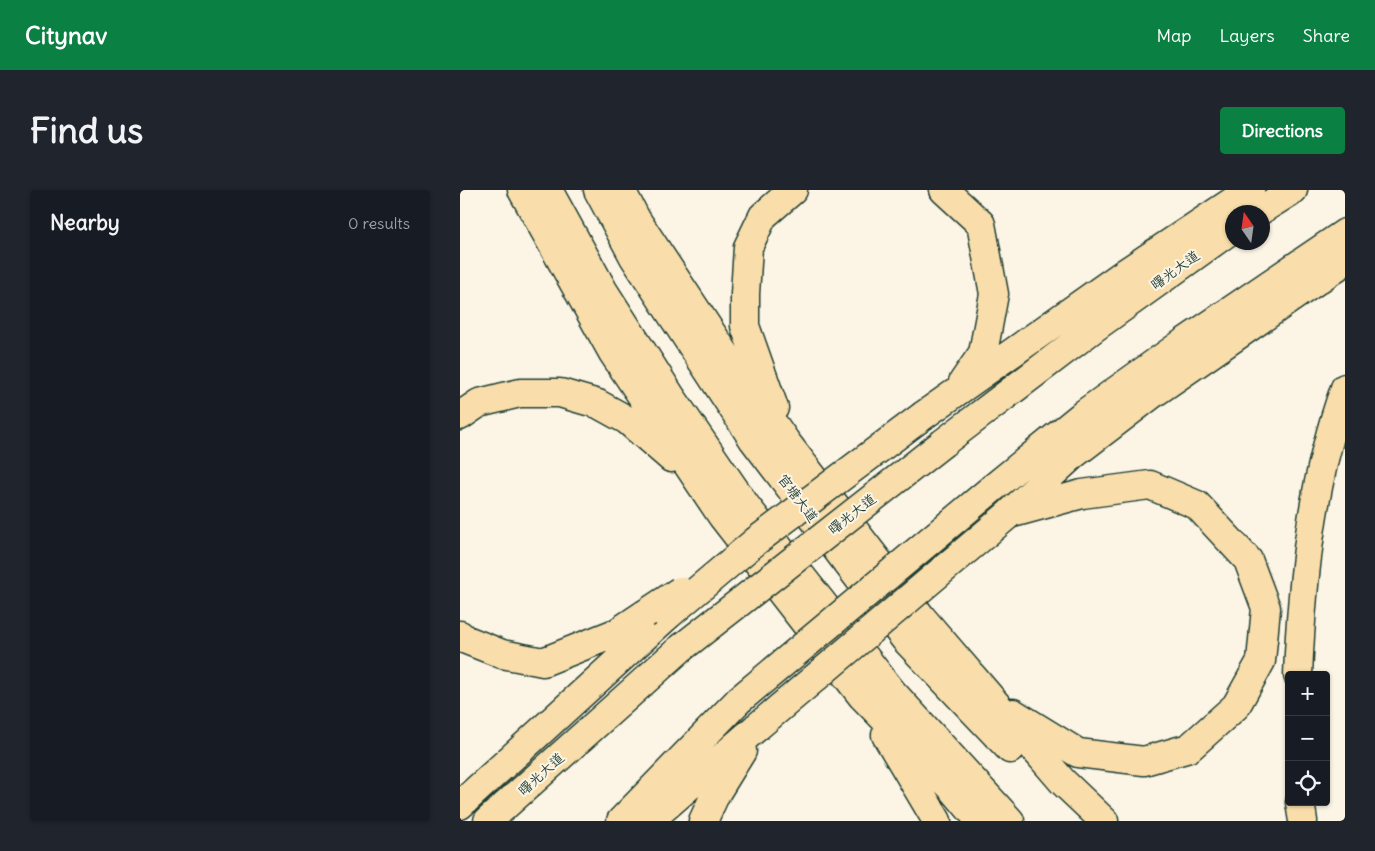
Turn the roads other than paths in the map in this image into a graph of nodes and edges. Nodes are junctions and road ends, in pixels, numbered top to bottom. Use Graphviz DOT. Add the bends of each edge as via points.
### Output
graph roads {
  1 [pos="522,190"];
  2 [pos="548,190"];
  3 [pos="598,190"];
  4 [pos="621,190"];
  5 [pos="793,190"];
  6 [pos="944,190"];
  7 [pos="1250,190"];
  8 [pos="1293,190"];
  9 [pos="1269,205"];
  10 [pos="1225,234"];
  11 [pos="1345,234"];
  12 [pos="1345,261"];
  13 [pos="1345,388"];
  14 [pos="924,415"];
  15 [pos="460,416"];
  16 [pos="786,442"];
  17 [pos="697,480"];
  18 [pos="1009,514"];
  19 [pos="656,615"];
  20 [pos="460,635"];
  21 [pos="1298,671"];
  22 [pos="862,696"];
  23 [pos="991,699"];
  24 [pos="757,727"];
  25 [pos="460,805"];
  26 [pos="1301,806"];
  27 [pos="488,821"];
  28 [pos="622,821"];
  29 [pos="649,821"];
  30 [pos="703,821"];
  31 [pos="937,821"];
  32 [pos="980,821"];
  33 [pos="1010,821"];
  34 [pos="1078,821"];
  35 [pos="1104,821"];
  36 [pos="1303,821"];
  1 -- 17 [label="highway" via="613,353"];
  2 -- 33 [label="highway" via="603,290 746,506 893,693"];
  3 -- 34 [label="highway, 官塘大道" via="634,256 753,439 905,639"];
  4 -- 16 [label="highway" via="636,219"];
  5 -- 16 [label="highway" via="763,216 748,247 745,294 745,326"];
  6 -- 14 [label="highway" via="981,224 994,294 983,353 965,380"];
  7 -- 14 [label="highway" via="1125,273"];
  8 -- 9 [label="highway"];
  10 -- 27 [label="highway, 曙光大道, bridge" via="1094,328 680,649"];
  11 -- 28 [label="highway, bridge" via="1085,413 739,700"];
  12 -- 18 [label="highway" via="1154,392 1073,455"];
  13 -- 21 [label="highway" via="1316,495 1304,582"];
  14 -- 19 [label="highway, bridge"];
  15 -- 17 [label="highway" via="479,403 520,393 560,393 598,404 627,420"];
  16 -- 23 [label="highway" via="922,618"];
  17 -- 22 [label="highway"];
  18 -- 23 [label="highway" via="1082,494 1150,485 1196,506 1248,560 1266,608 1260,661 1236,706 1189,748 1144,761 1078,753"];
  18 -- 24 [label="highway, bridge"];
  19 -- 20 [label="highway" via="543,662 502,654"];
  19 -- 25 [label="highway"];
  22 -- 31 [label="highway"];
  22 -- 32 [label="highway"];
  23 -- 35 [label="highway" via="1063,782"];
  24 -- 29 [label="highway"];
  24 -- 30 [label="highway" via="716,793"];
  26 -- 36 [label="highway"];
}
